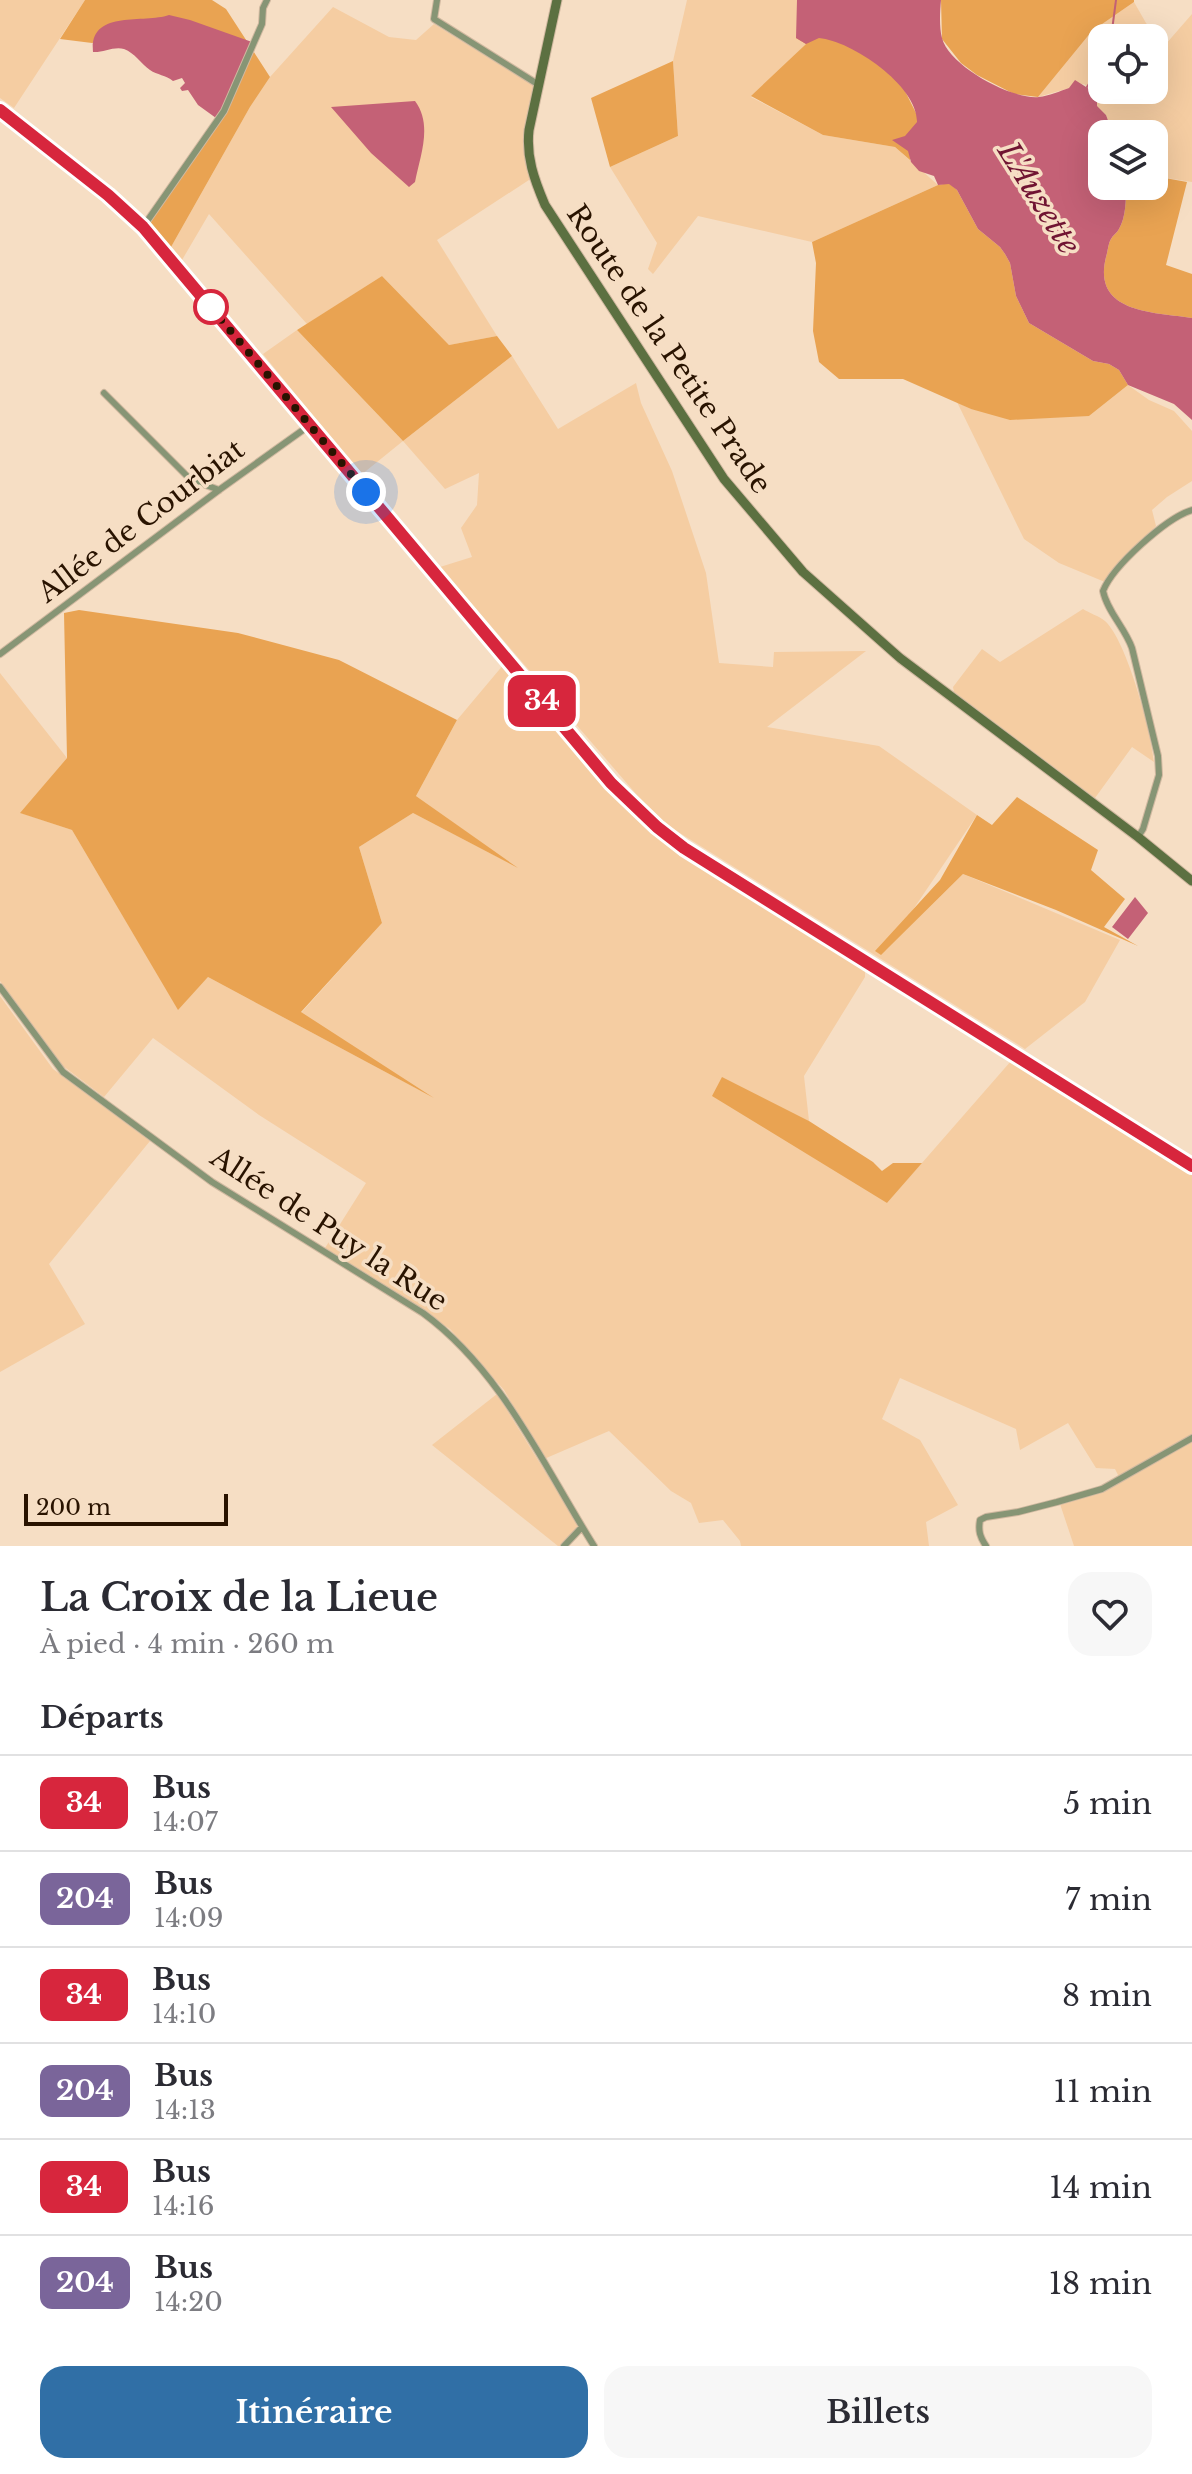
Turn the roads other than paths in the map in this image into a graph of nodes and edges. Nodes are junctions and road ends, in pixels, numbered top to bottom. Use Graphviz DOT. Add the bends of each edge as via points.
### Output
graph roads {
  1 [pos="267,0"];
  2 [pos="437,0"];
  3 [pos="557,0"];
  4 [pos="539,85"];
  5 [pos="0,110"];
  6 [pos="143,227"];
  7 [pos="104,393"];
  8 [pos="310,425"];
  9 [pos="219,490"];
  10 [pos="1192,510"];
  11 [pos="0,654"];
  12 [pos="1138,837"];
  13 [pos="1192,881"];
  14 [pos="0,987"];
  15 [pos="1192,1166"];
  16 [pos="1192,1438"];
  17 [pos="582,1527"];
  18 [pos="564,1546"];
  19 [pos="594,1546"];
  20 [pos="986,1546"];
  1 -- 6 [label="street" via="262,24 224,111"];
  2 -- 4 [label="street" via="434,19"];
  3 -- 4 [label="street, Route de la Petite Prade"];
  4 -- 12 [label="street, Route de la Petite Prade" via="527,148 545,205 724,479 803,572 858,623"];
  5 -- 6 [label="main road"];
  6 -- 8 [label="main road"];
  7 -- 9 [label="street" via="190,479"];
  8 -- 9 [label="street, Allée de Courbiat"];
  8 -- 15 [label="main road" via="611,783 657,827"];
  9 -- 11 [label="street, Allée de Courbiat"];
  10 -- 12 [label="street" via="1144,541 1103,591 1132,648 1158,756 1159,775"];
  12 -- 13 [label="street, Route de la Petite Prade"];
  14 -- 17 [label="street, Allée de Puy la Rue" via="63,1072 212,1182 449,1332 501,1392"];
  16 -- 20 [label="street" via="1102,1489 980,1520"];
  17 -- 18 [label="street"];
  17 -- 19 [label="street, Allée de Puy la Rue"];
}
